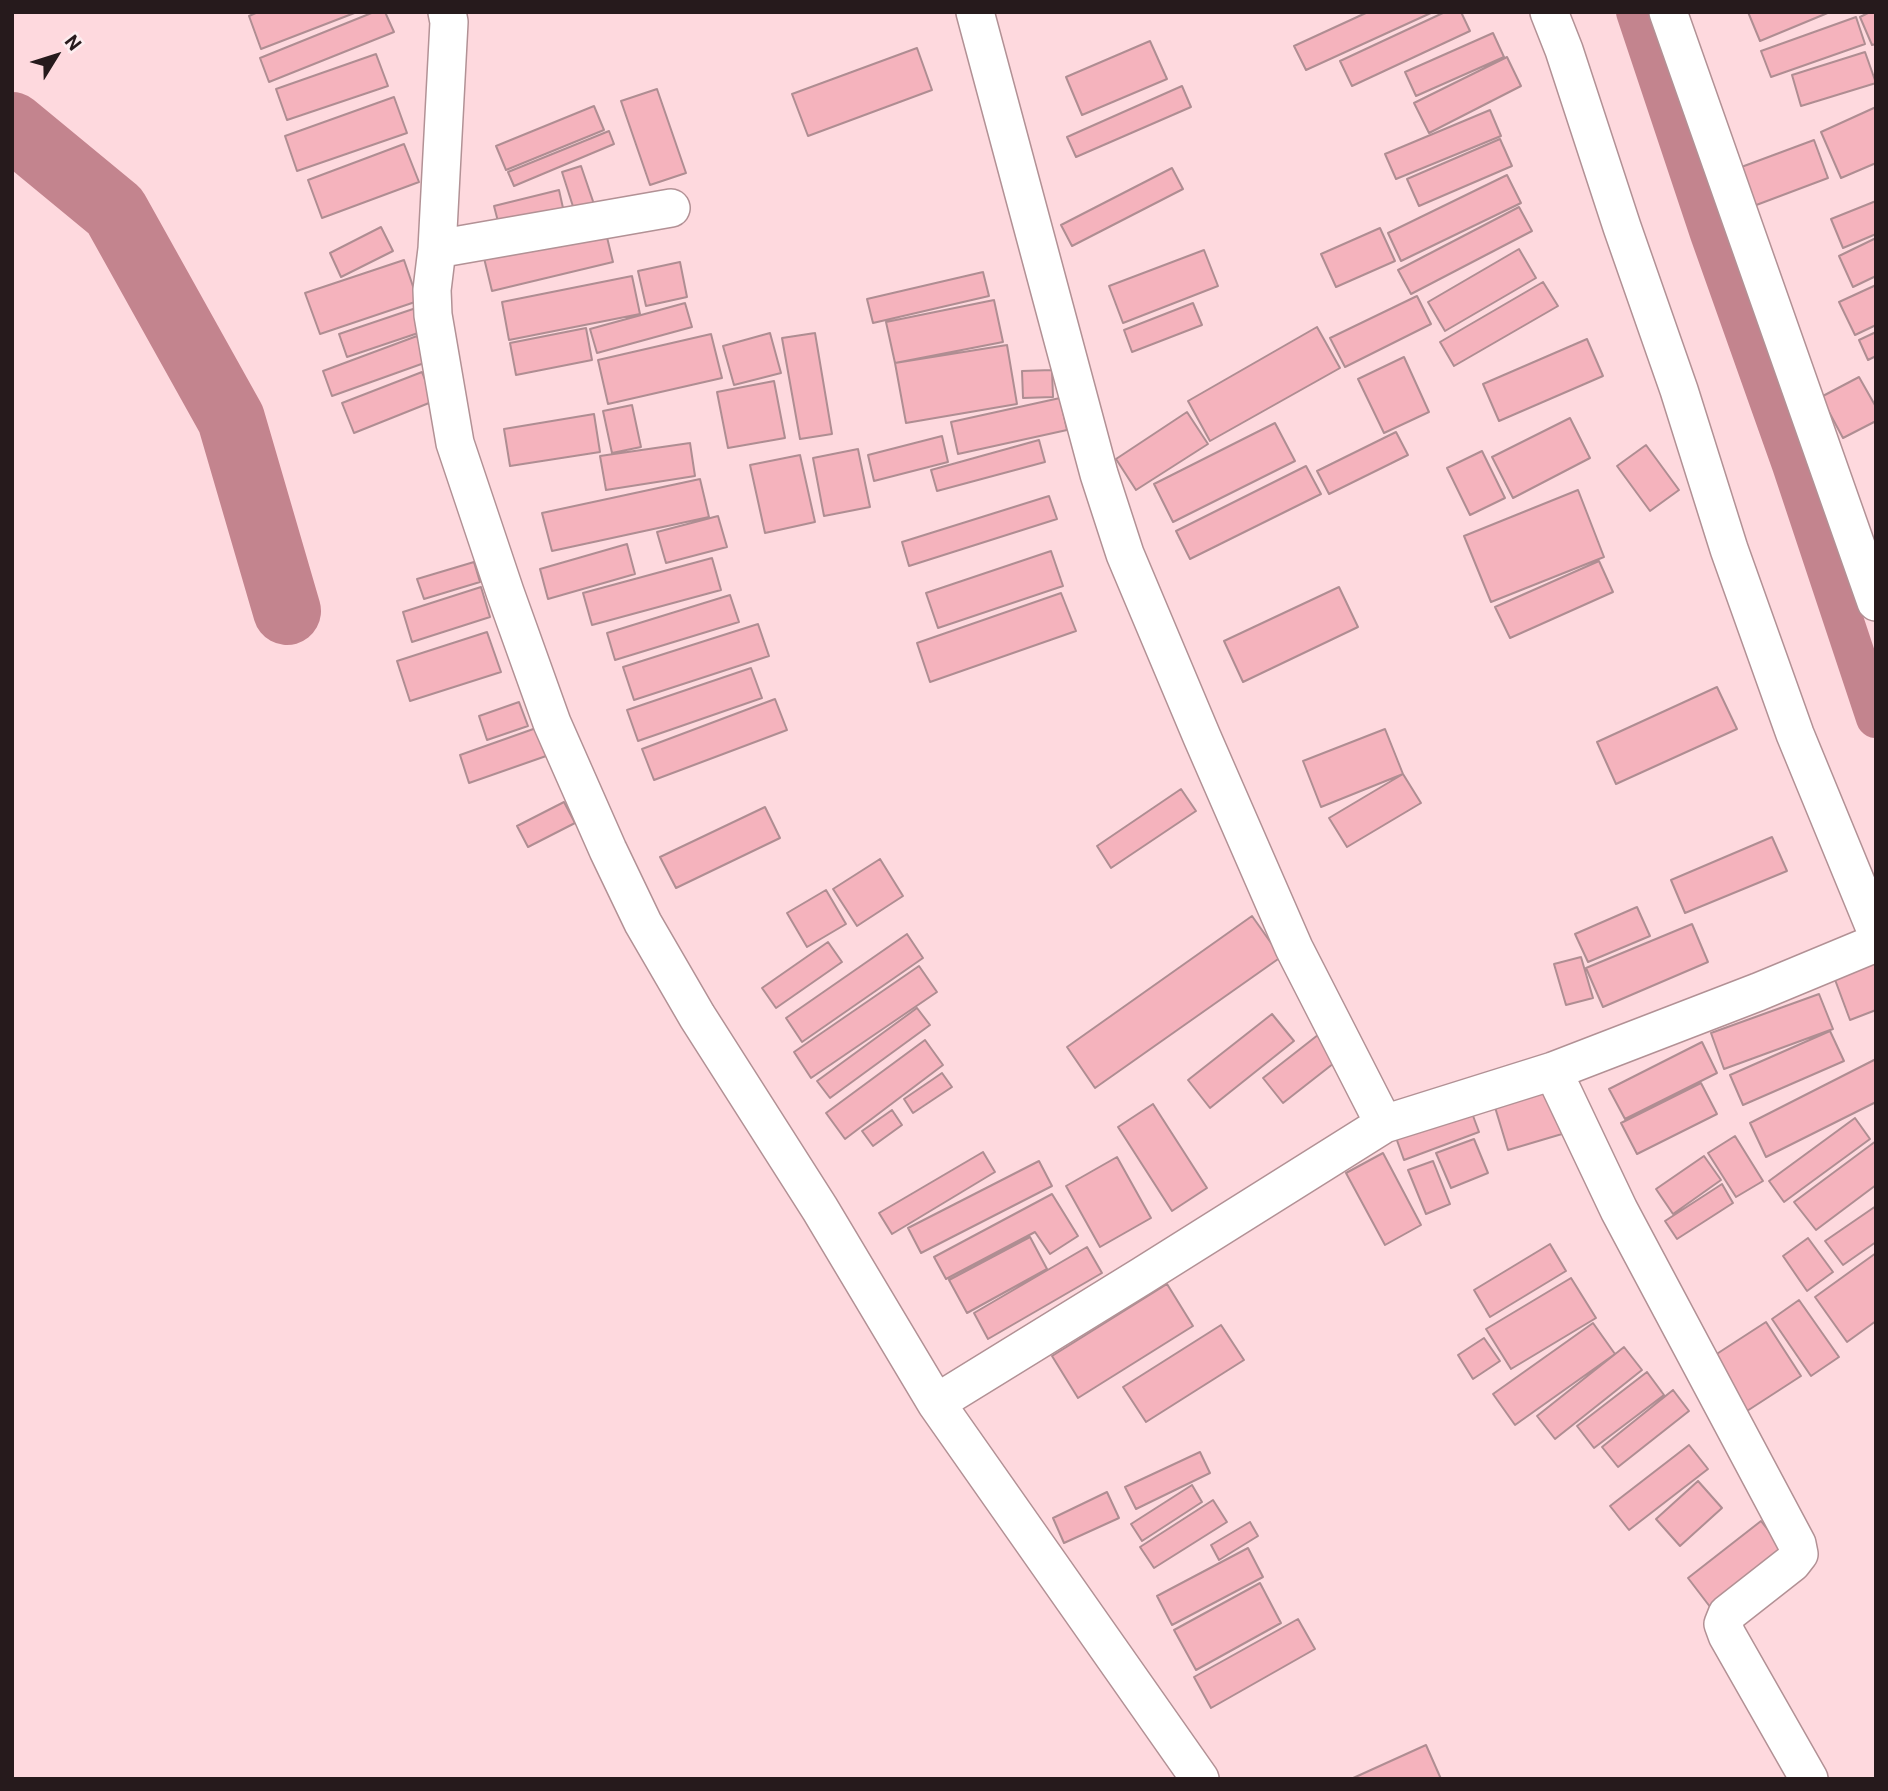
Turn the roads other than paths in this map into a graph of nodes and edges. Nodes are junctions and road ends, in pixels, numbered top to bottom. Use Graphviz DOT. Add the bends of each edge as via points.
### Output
graph roads {
  1 [pos="447,12"];
  2 [pos="975,12"];
  3 [pos="1549,12"];
  4 [pos="1668,12"];
  5 [pos="671,208"];
  6 [pos="437,249"];
  7 [pos="1876,602"];
  8 [pos="1876,932"];
  9 [pos="1876,943"];
  10 [pos="1553,1071"];
  11 [pos="1384,1124"];
  12 [pos="936,1403"];
  13 [pos="1200,1779"];
  14 [pos="1809,1779"];
  1 -- 6 [label="street"];
  2 -- 11 [label="street" via="1125,554 1294,948"];
  3 -- 8 [label="street" via="1733,561 1795,734"];
  4 -- 7 [label="street"];
  5 -- 6 [label="street"];
  6 -- 12 [label="street" via="433,315 455,443 552,723 643,923"];
  9 -- 10 [label="street"];
  10 -- 11 [label="street"];
  10 -- 14 [label="street" via="1619,1210 1797,1544 1799,1554 1792,1563 1727,1614 1723,1624"];
  11 -- 12 [label="street"];
  12 -- 13 [label="street"];
}
